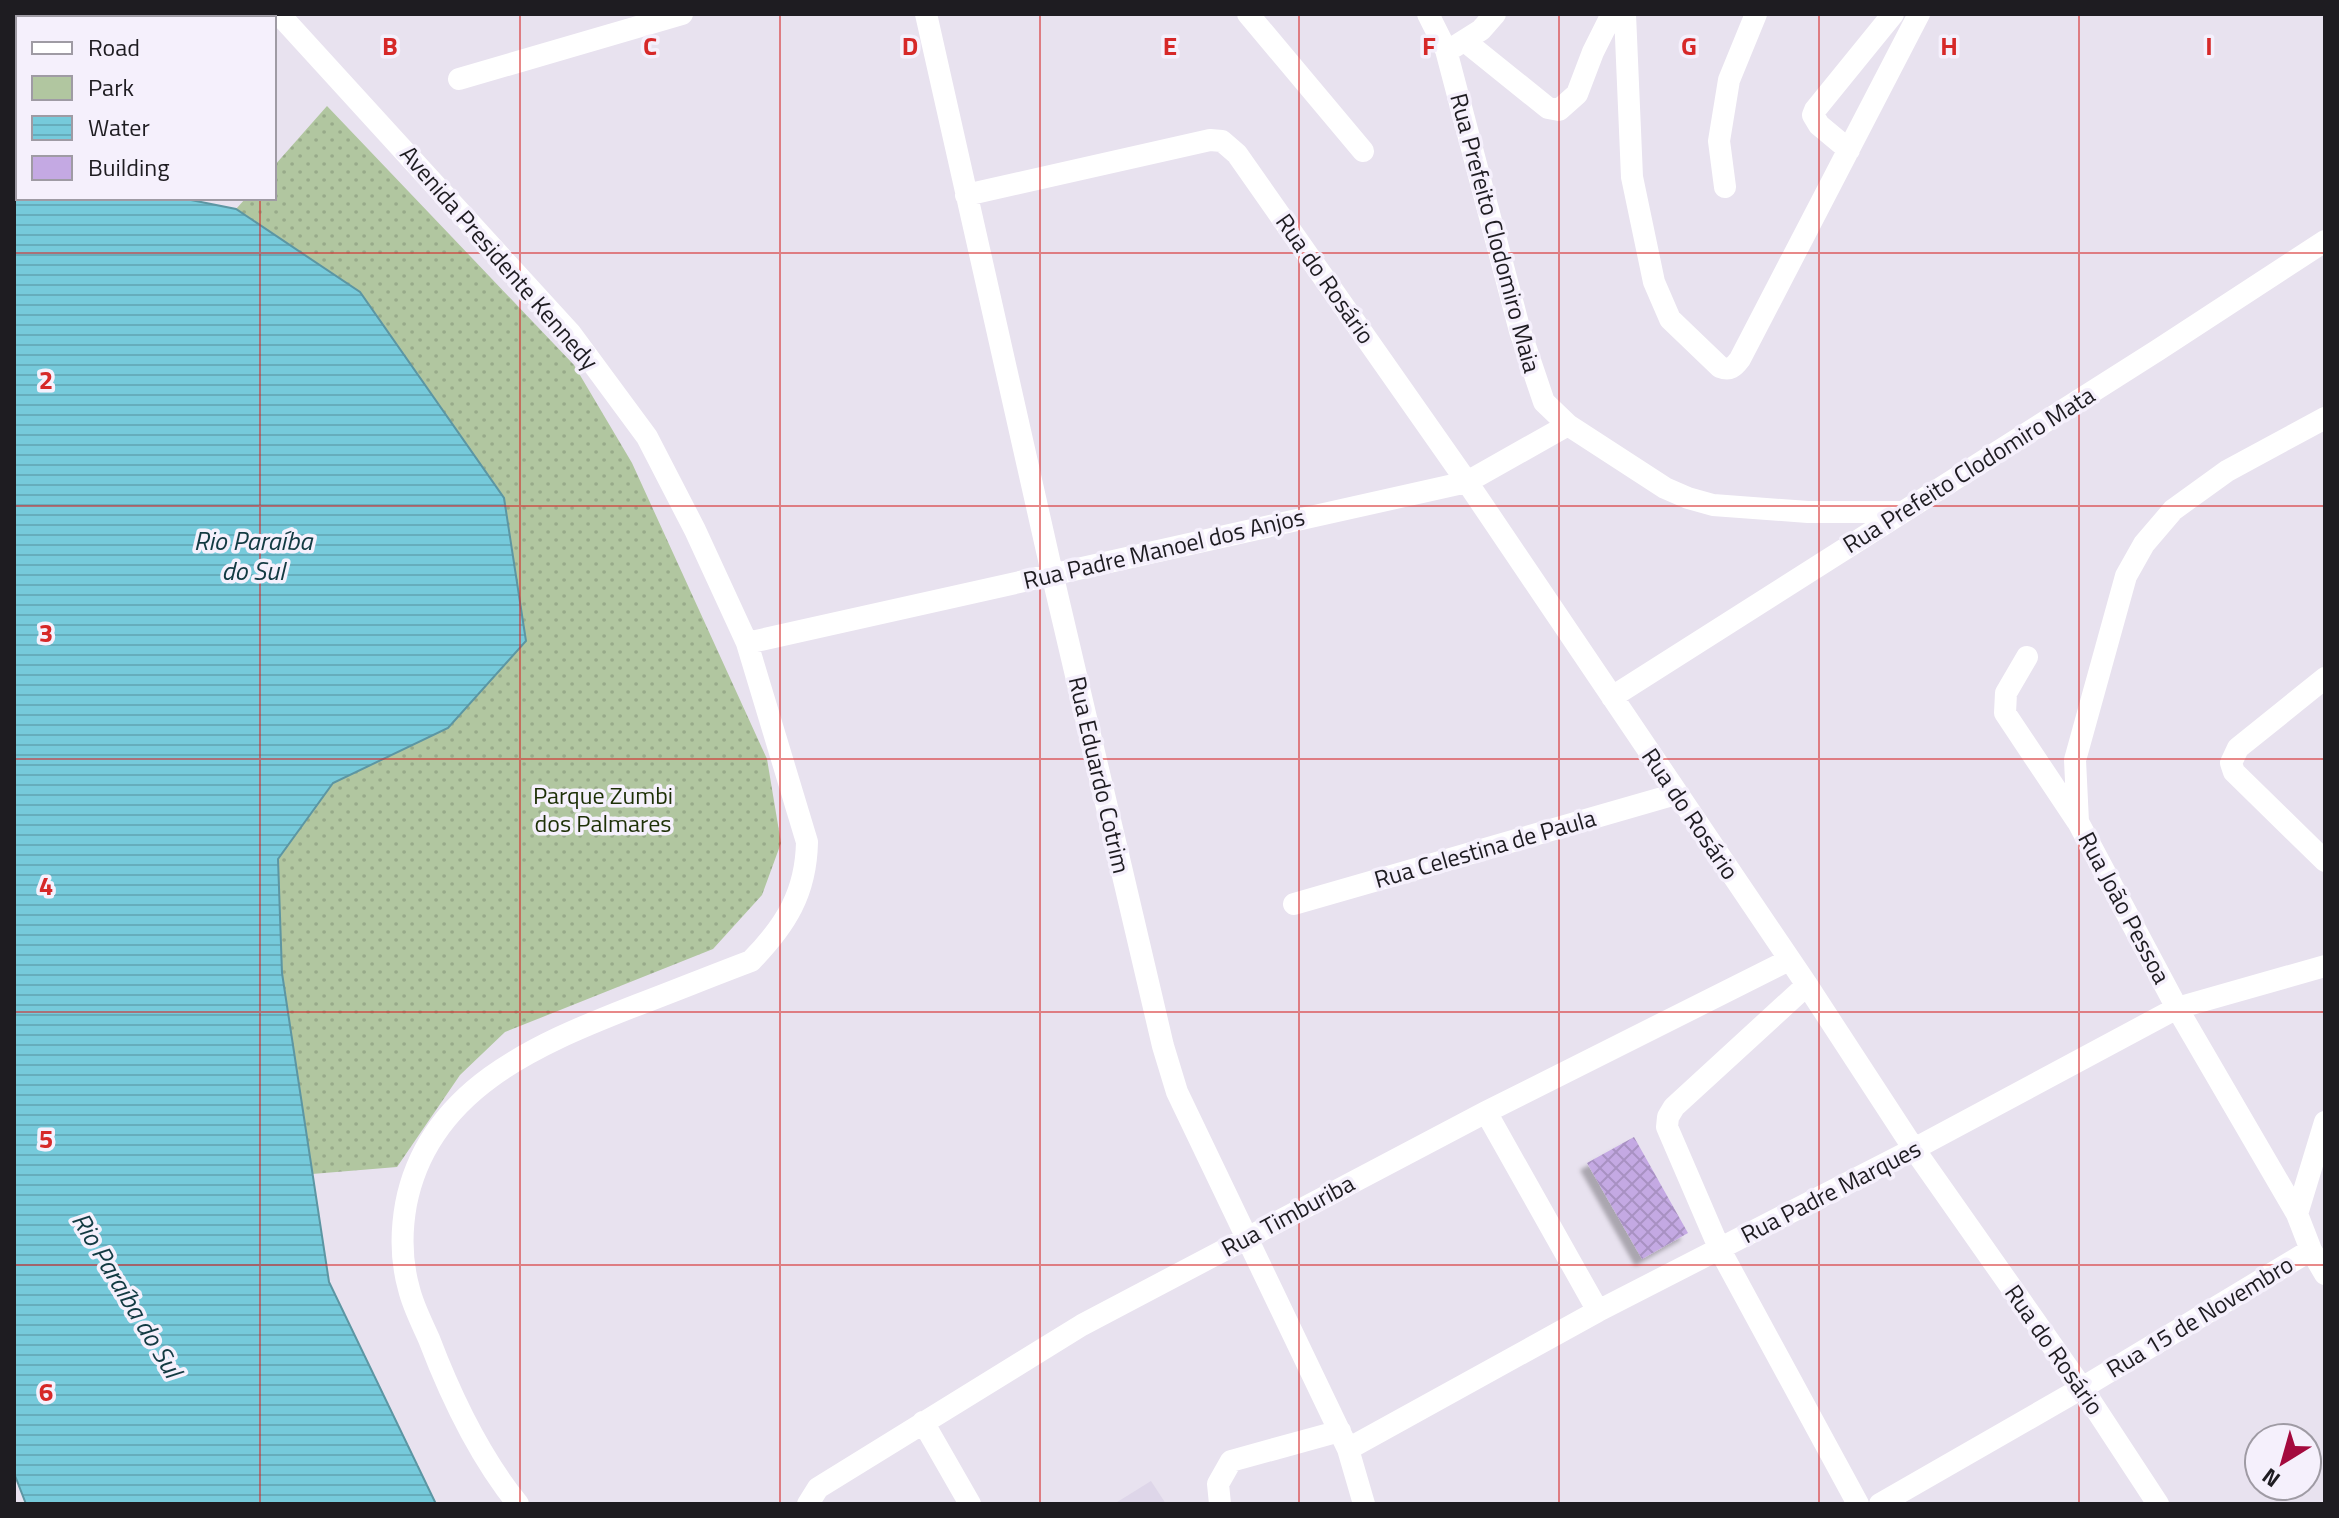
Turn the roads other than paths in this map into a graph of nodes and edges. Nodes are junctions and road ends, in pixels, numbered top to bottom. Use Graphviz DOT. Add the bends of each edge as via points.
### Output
graph roads {
  1 [pos="279,14"];
  2 [pos="682,14"];
  3 [pos="926,14"];
  4 [pos="1248,14"];
  5 [pos="1428,14"];
  6 [pos="1495,14"];
  7 [pos="1612,14"];
  8 [pos="1625,14"];
  9 [pos="1756,14"];
  10 [pos="1893,14"];
  11 [pos="1919,14"];
  12 [pos="1456,46"];
  13 [pos="459,79"];
  14 [pos="1849,150"];
  15 [pos="1363,151"];
  16 [pos="1725,187"];
  17 [pos="966,195"];
  18 [pos="2325,241"];
  19 [pos="2325,418"];
  20 [pos="1568,425"];
  21 [pos="1467,482"];
  22 [pos="1903,512"];
  23 [pos="1052,573"];
  24 [pos="747,643"];
  25 [pos="2027,657"];
  26 [pos="2325,678"];
  27 [pos="1612,697"];
  28 [pos="1676,794"];
  29 [pos="2078,822"];
  30 [pos="2325,861"];
  31 [pos="1294,904"];
  32 [pos="2325,943"];
  33 [pos="1789,960"];
  34 [pos="2323,966"];
  35 [pos="1807,985"];
  36 [pos="2177,1008"];
  37 [pos="1486,1112"];
  38 [pos="2325,1122"];
  39 [pos="1914,1149"];
  40 [pos="2297,1214"];
  41 [pos="1245,1239"];
  42 [pos="1720,1250"];
  43 [pos="2311,1250"];
  44 [pos="2325,1274"];
  45 [pos="1598,1311"];
  46 [pos="2082,1388"];
  47 [pos="923,1422"];
  48 [pos="1344,1440"];
  49 [pos="518,1504"];
  50 [pos="808,1504"];
  51 [pos="970,1504"];
  52 [pos="1220,1504"];
  53 [pos="1364,1504"];
  54 [pos="1858,1504"];
  55 [pos="1880,1504"];
  56 [pos="2158,1504"];
  1 -- 24 [label="street, Avenida Presidente Kennedy" via="571,334 647,437"];
  2 -- 13 [label="street"];
  3 -- 17 [label="street, Rua Eduardo Cotrim"];
  4 -- 15 [label="street"];
  5 -- 12 [label="street, Rua Prefeito Clodomiro Maia"];
  6 -- 12 [label="street"];
  7 -- 12 [label="street" via="1577,94 1559,110 1548,108"];
  8 -- 14 [label="street" via="1632,177 1654,282 1679,328 1720,367 1734,367"];
  9 -- 16 [label="street" via="1729,80 1719,141"];
  10 -- 14 [label="street" via="1813,115"];
  11 -- 14 [label="street"];
  12 -- 20 [label="street, Rua Prefeito Clodomiro Maia" via="1538,391"];
  17 -- 21 [label="street, Rua do Rosário" via="1222,141 1237,154"];
  17 -- 23 [label="street, Rua Eduardo Cotrim"];
  18 -- 22 [label="street, Rua Prefeito Clodomiro Mata"];
  19 -- 29 [label="street, Rua João Pessoa" via="2227,471 2173,510 2144,544 2126,576 2075,760"];
  20 -- 21 [label="street, Rua Padre Manoel dos Anjos"];
  20 -- 22 [label="street, Rua Prefeito Clodomiro Maia" via="1665,488 1713,505"];
  21 -- 23 [label="street, Rua Padre Manoel dos Anjos"];
  21 -- 27 [label="street, Rua do Rosário"];
  22 -- 27 [label="street, Rua Prefeito Clodomiro Mata"];
  23 -- 24 [label="street, Rua Padre Manoel dos Anjos"];
  23 -- 41 [label="street, Rua Eduardo Cotrim" via="1163,1046 1177,1092"];
  24 -- 49 [label="street, Avenida Presidente Kennedy" via="807,842 807,870 797,900 774,938 751,961 559,1035 490,1076 454,1108 411,1180 403,1222 409,1289 467,1425"];
  25 -- 29 [label="street" via="2006,693 2005,713"];
  26 -- 30 [label="street" via="2238,748 2231,763 2234,772"];
  27 -- 28 [label="street, Rua do Rosário"];
  28 -- 31 [label="street, Rua Celestina de Paula"];
  28 -- 33 [label="street, Rua do Rosário"];
  29 -- 36 [label="street, Rua João Pessoa"];
  32 -- 34 [label="street"];
  33 -- 35 [label="street, Rua do Rosário"];
  33 -- 37 [label="street, Rua Timburiba"];
  34 -- 36 [label="street, Rua Padre Marques"];
  35 -- 39 [label="street, Rua do Rosário"];
  35 -- 42 [label="street" via="1668,1117 1671,1142"];
  36 -- 39 [label="street, Rua Padre Marques"];
  36 -- 40 [label="street, Rua João Pessoa"];
  37 -- 41 [label="street, Rua Timburiba"];
  37 -- 45 [label="street"];
  38 -- 40 [label="street"];
  39 -- 42 [label="street, Rua Padre Marques"];
  39 -- 46 [label="street, Rua do Rosário"];
  40 -- 43 [label="street, Rua João Pessoa"];
  41 -- 47 [label="street, Rua Timburiba" via="1082,1325"];
  41 -- 48 [label="street, Rua Eduardo Cotrim"];
  42 -- 45 [label="street, Rua Padre Marques"];
  42 -- 54 [label="street"];
  43 -- 44 [label="street, Rua João Pessoa"];
  43 -- 46 [label="street, Rua 15 de Novembro"];
  45 -- 48 [label="street, Rua Padre Marques"];
  46 -- 55 [label="street, Rua 15 de Novembro"];
  46 -- 56 [label="street, Rua do Rosário"];
  47 -- 50 [label="street, Rua Timburiba" via="818,1488"];
  47 -- 51 [label="street"];
  48 -- 52 [label="street, Rua Padre Marques" via="1231,1461 1218,1484"];
  48 -- 53 [label="street, Rua Eduardo Cotrim"];
}
